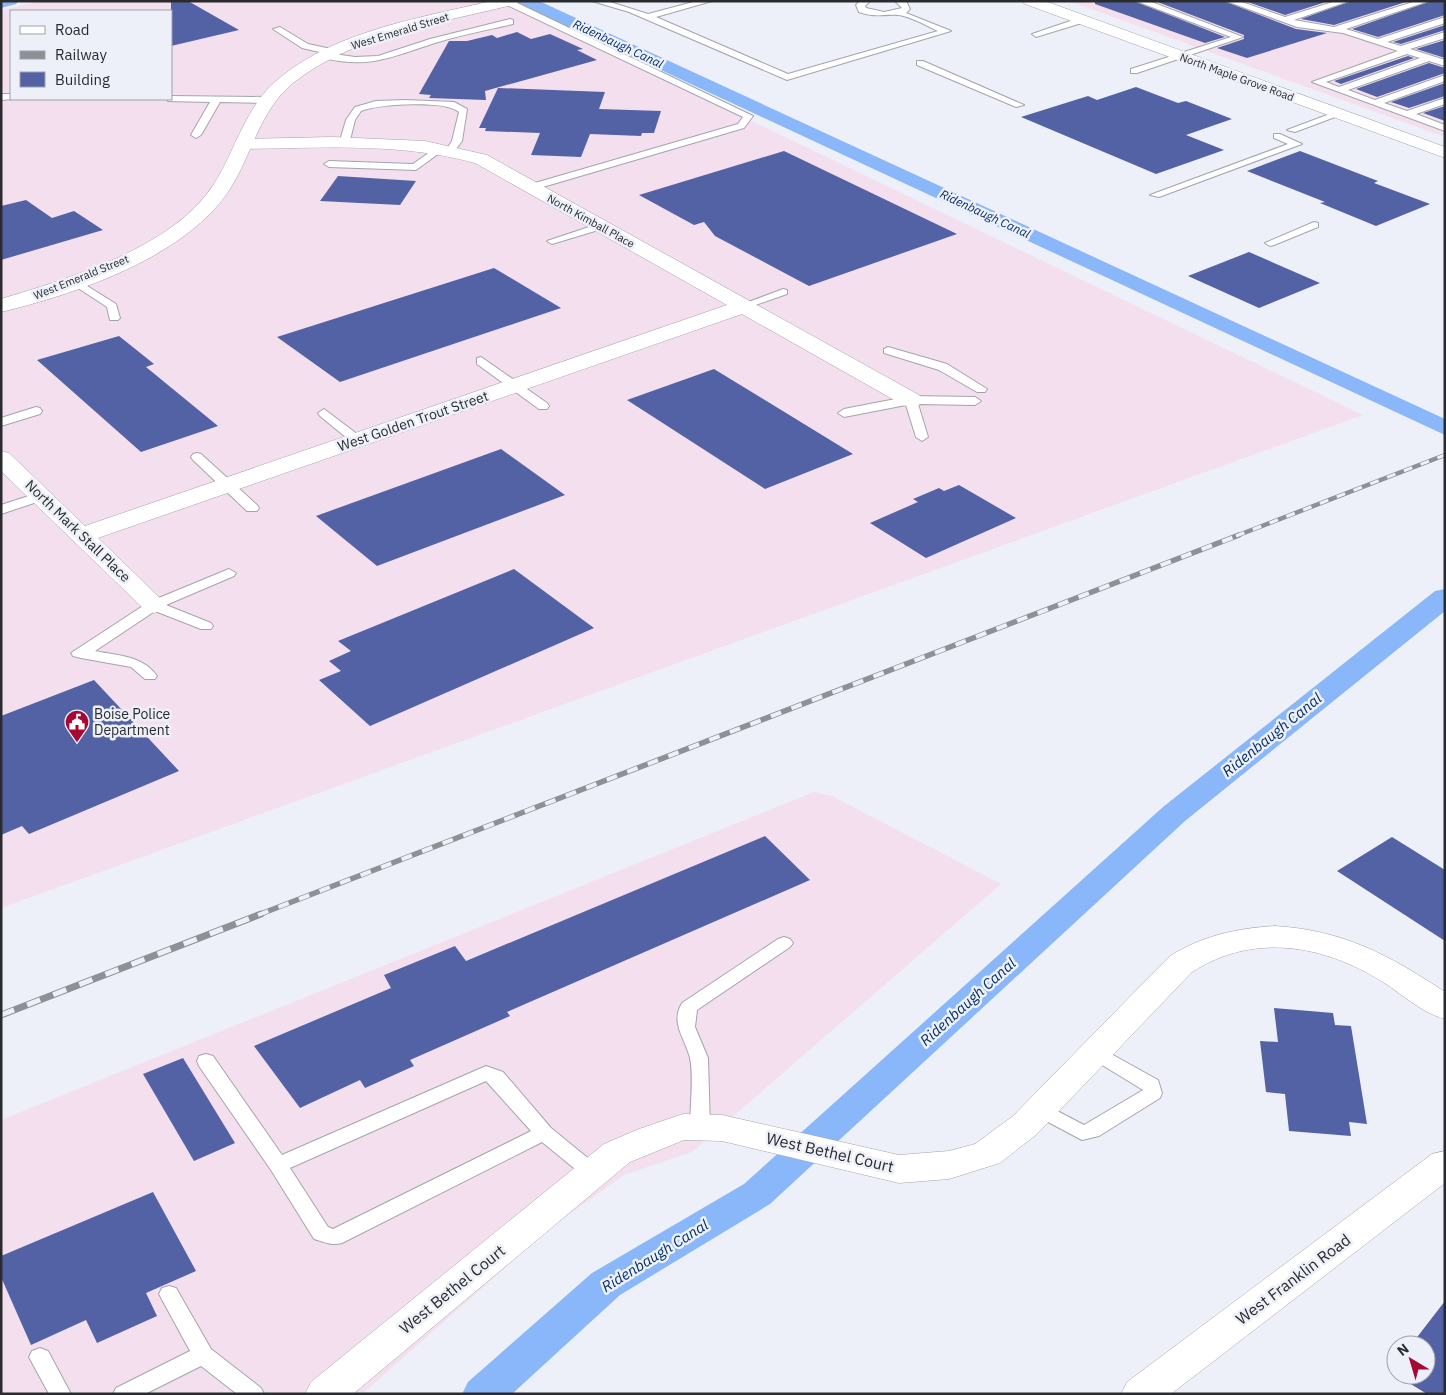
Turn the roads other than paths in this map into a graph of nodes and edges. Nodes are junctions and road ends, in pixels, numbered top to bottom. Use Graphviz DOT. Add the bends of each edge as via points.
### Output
graph roads {
  1 [pos="596,1"];
  2 [pos="708,1"];
  3 [pos="866,1"];
  4 [pos="901,1"];
  5 [pos="1030,1"];
  6 [pos="1140,1"];
  7 [pos="1230,1"];
  8 [pos="1345,1"];
  9 [pos="1425,1"];
  10 [pos="510,2"];
  11 [pos="1261,3"];
  12 [pos="1248,7"];
  13 [pos="899,13"];
  14 [pos="647,17"];
  15 [pos="1082,20"];
  16 [pos="1285,20"];
  17 [pos="1445,20"];
  18 [pos="510,22"];
  19 [pos="278,29"];
  20 [pos="1337,29"];
  21 [pos="1036,34"];
  22 [pos="1445,35"];
  23 [pos="1378,42"];
  24 [pos="1404,50"];
  25 [pos="1445,53"];
  26 [pos="330,54"];
  27 [pos="1181,57"];
  28 [pos="1429,58"];
  29 [pos="920,63"];
  30 [pos="1445,63"];
  31 [pos="1134,71"];
  32 [pos="1445,78"];
  33 [pos="1339,90"];
  34 [pos="172,98"];
  35 [pos="217,99"];
  36 [pos="266,100"];
  37 [pos="1445,101"];
  38 [pos="1375,103"];
  39 [pos="1019,105"];
  40 [pos="1338,114"];
  41 [pos="1408,114"];
  42 [pos="1445,128"];
  43 [pos="1292,130"];
  44 [pos="196,135"];
  45 [pos="1277,136"];
  46 [pos="243,144"];
  47 [pos="344,144"];
  48 [pos="445,150"];
  49 [pos="1445,153"];
  50 [pos="329,164"];
  51 [pos="532,188"];
  52 [pos="1156,195"];
  53 [pos="1314,225"];
  54 [pos="601,226"];
  55 [pos="552,241"];
  56 [pos="1270,243"];
  57 [pos="76,282"];
  58 [pos="783,292"];
  59 [pos="1,306"];
  60 [pos="744,306"];
  61 [pos="114,318"];
  62 [pos="888,351"];
  63 [pos="480,361"];
  64 [pos="515,385"];
  65 [pos="981,389"];
  66 [pos="910,400"];
  67 [pos="975,401"];
  68 [pos="543,406"];
  69 [pos="36,411"];
  70 [pos="324,413"];
  71 [pos="844,413"];
  72 [pos="1,422"];
  73 [pos="922,437"];
  74 [pos="357,440"];
  75 [pos="197,457"];
  76 [pos="3,462"];
  77 [pos="227,485"];
  78 [pos="41,496"];
  79 [pos="252,508"];
  80 [pos="1,510"];
  81 [pos="82,535"];
  82 [pos="229,573"];
  83 [pos="154,605"];
  84 [pos="206,626"];
  85 [pos="150,676"];
  86 [pos="784,943"];
  87 [pos="1445,1008"];
  88 [pos="1095,1052"];
  89 [pos="206,1061"];
  90 [pos="1040,1109"];
  91 [pos="700,1128"];
  92 [pos="544,1133"];
  93 [pos="1445,1164"];
  94 [pos="278,1165"];
  95 [pos="593,1173"];
  96 [pos="169,1294"];
  97 [pos="203,1355"];
  98 [pos="40,1357"];
  99 [pos="60,1394"];
  100 [pos="124,1394"];
  101 [pos="253,1394"];
  102 [pos="324,1394"];
  103 [pos="1140,1394"];
  1 -- 14 [label="lane"];
  2 -- 14 [label="lane"];
  3 -- 13 [label="lane" via="860,8 867,12"];
  4 -- 13 [label="lane" via="907,7"];
  5 -- 15 [label="street, North Maple Grove Road"];
  6 -- 27 [label="lane" via="1239,37"];
  7 -- 12 [label="lane"];
  8 -- 16 [label="lane"];
  9 -- 20 [label="lane"];
  10 -- 26 [label="street, West Emerald Street" via="393,30"];
  10 -- 51 [label="lane" via="748,116 741,126"];
  11 -- 12 [label="lane"];
  12 -- 16 [label="lane"];
  13 -- 14 [label="lane" via="947,31 787,77"];
  15 -- 21 [label="lane"];
  15 -- 27 [label="street, North Maple Grove Road"];
  16 -- 20 [label="lane"];
  17 -- 23 [label="lane"];
  18 -- 26 [label="lane" via="433,41 379,59 355,60"];
  19 -- 26 [label="lane" via="305,46"];
  20 -- 23 [label="lane"];
  22 -- 24 [label="lane"];
  23 -- 24 [label="lane"];
  24 -- 28 [label="lane"];
  24 -- 33 [label="lane" via="1317,82"];
  25 -- 28 [label="lane"];
  26 -- 36 [label="street, West Emerald Street" via="286,80"];
  27 -- 31 [label="lane"];
  27 -- 40 [label="street, North Maple Grove Road"];
  28 -- 30 [label="lane"];
  28 -- 33 [label="lane"];
  29 -- 39 [label="lane"];
  32 -- 38 [label="lane"];
  33 -- 38 [label="lane"];
  34 -- 35 [label="lane"];
  35 -- 36 [label="lane"];
  35 -- 44 [label="lane"];
  36 -- 46 [label="street, West Emerald Street"];
  37 -- 41 [label="lane"];
  38 -- 41 [label="lane"];
  40 -- 43 [label="lane"];
  40 -- 49 [label="street, North Maple Grove Road"];
  41 -- 42 [label="lane"];
  45 -- 52 [label="lane" via="1297,144"];
  46 -- 47 [label="street, North Kimball Place"];
  46 -- 57 [label="street, West Emerald Street" via="220,190 189,221 132,257"];
  47 -- 48 [label="street, North Kimball Place" via="399,144"];
  47 -- 48 [label="lane" via="354,112 360,107 380,103 455,105 464,111 457,141"];
  48 -- 50 [label="lane" via="407,168"];
  48 -- 51 [label="street, North Kimball Place" via="481,159"];
  51 -- 54 [label="street, North Kimball Place"];
  53 -- 56 [label="lane"];
  54 -- 55 [label="lane"];
  54 -- 60 [label="street, North Kimball Place"];
  57 -- 59 [label="street, West Emerald Street"];
  57 -- 61 [label="lane" via="112,306"];
  58 -- 60 [label="lane"];
  60 -- 64 [label="street, West Golden Trout Street"];
  60 -- 66 [label="street, North Kimball Place"];
  62 -- 65 [label="lane" via="943,367"];
  63 -- 64 [label="lane"];
  64 -- 68 [label="lane"];
  64 -- 74 [label="street, West Golden Trout Street"];
  66 -- 67 [label="lane"];
  66 -- 71 [label="lane"];
  66 -- 73 [label="lane"];
  69 -- 72 [label="lane"];
  70 -- 74 [label="lane"];
  74 -- 77 [label="street, West Golden Trout Street"];
  75 -- 77 [label="lane"];
  76 -- 78 [label="street, North Mark Stall Place"];
  77 -- 79 [label="lane"];
  77 -- 81 [label="street, West Golden Trout Street"];
  78 -- 80 [label="lane"];
  78 -- 81 [label="street, North Mark Stall Place"];
  81 -- 83 [label="street, North Mark Stall Place"];
  82 -- 83 [label="lane"];
  83 -- 84 [label="lane"];
  83 -- 85 [label="lane" via="77,652 136,663"];
  86 -- 91 [label="lane" via="688,1007 686,1027 699,1058"];
  87 -- 88 [label="street, West Bethel Court" via="1384,967 1339,947 1300,936 1263,937 1206,949 1181,964"];
  88 -- 90 [label="street, West Bethel Court"];
  88 -- 90 [label="lane" via="1151,1085 1153,1093 1092,1131 1082,1133"];
  89 -- 94 [label="lane"];
  90 -- 91 [label="street, West Bethel Court" via="987,1154 949,1165 899,1169 768,1137 722,1128"];
  91 -- 95 [label="street, West Bethel Court" via="683,1127 651,1138 617,1153"];
  92 -- 94 [label="lane" via="496,1077 486,1073"];
  92 -- 94 [label="lane" via="335,1237 320,1233"];
  92 -- 95 [label="lane"];
  93 -- 103 [label="street, West Franklin Road"];
  95 -- 102 [label="street, West Bethel Court"];
  96 -- 97 [label="lane"];
  97 -- 100 [label="lane"];
  97 -- 101 [label="lane"];
  98 -- 99 [label="lane"];
}
